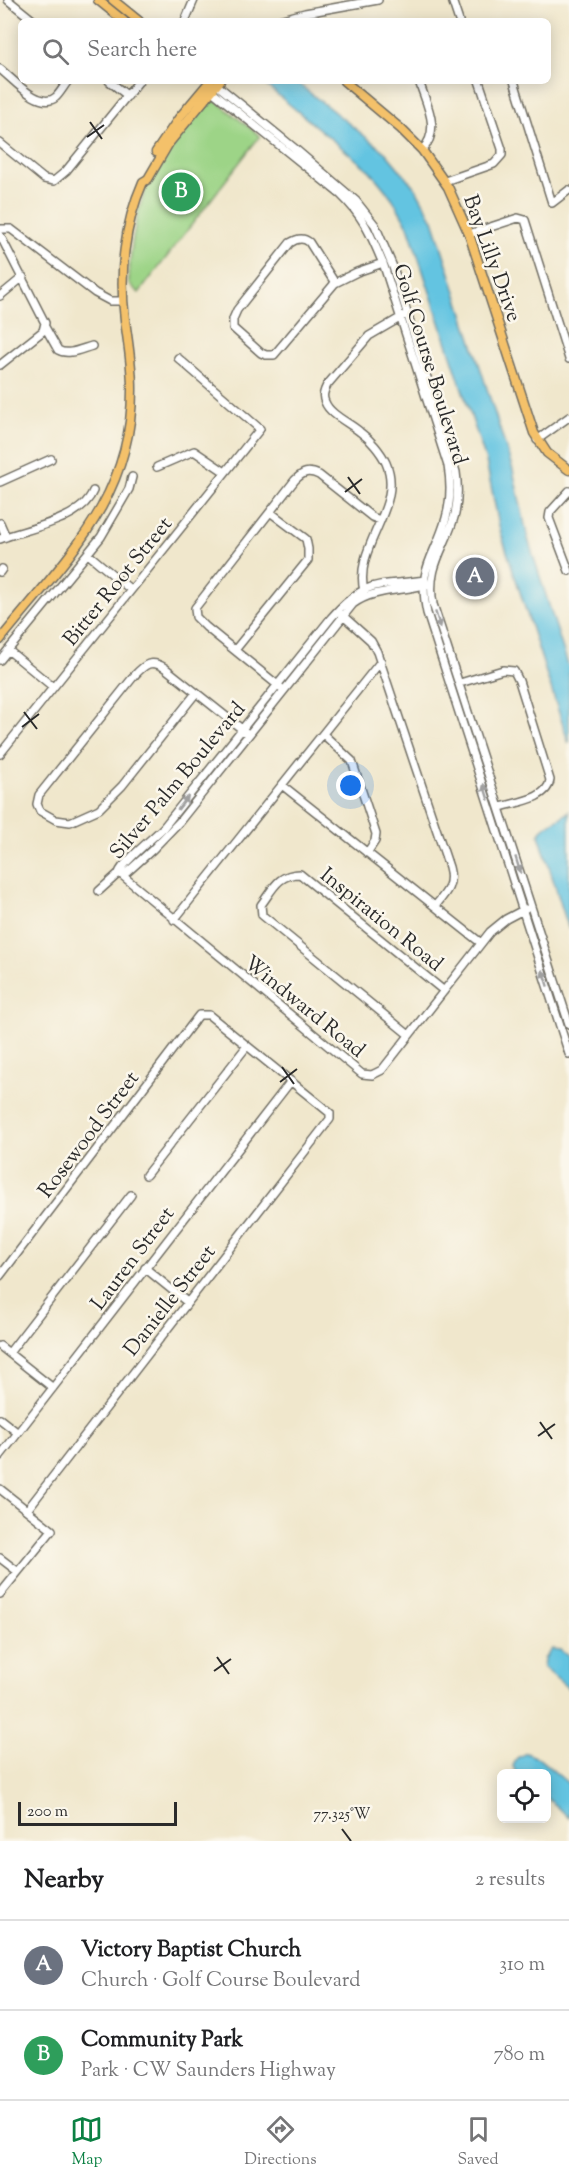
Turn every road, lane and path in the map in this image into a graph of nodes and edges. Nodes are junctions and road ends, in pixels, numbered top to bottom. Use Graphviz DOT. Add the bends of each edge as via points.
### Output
graph roads {
  1 [pos="8,0"];
  2 [pos="98,0"];
  3 [pos="113,0"];
  4 [pos="194,0"];
  5 [pos="378,0"];
  6 [pos="453,0"];
  7 [pos="30,18"];
  8 [pos="120,18"];
  9 [pos="135,18"];
  10 [pos="186,18"];
  11 [pos="286,18"];
  12 [pos="458,18"];
  13 [pos="0,69"];
  14 [pos="18,84"];
  15 [pos="18,84"];
  16 [pos="66,84"];
  17 [pos="113,84"];
  18 [pos="137,84"];
  19 [pos="211,84"];
  20 [pos="348,84"];
  21 [pos="420,84"];
  22 [pos="480,84"];
  23 [pos="515,84"];
  24 [pos="128,96"];
  25 [pos="0,143"];
  26 [pos="422,150"];
  27 [pos="445,181"];
  28 [pos="569,190"];
  29 [pos="0,229"];
  30 [pos="468,234"];
  31 [pos="0,235"];
  32 [pos="383,263"];
  33 [pos="23,278"];
  34 [pos="335,283"];
  35 [pos="0,296"];
  36 [pos="123,301"];
  37 [pos="405,315"];
  38 [pos="45,327"];
  39 [pos="92,346"];
  40 [pos="178,358"];
  41 [pos="569,359"];
  42 [pos="0,365"];
  43 [pos="569,417"];
  44 [pos="537,440"];
  45 [pos="51,459"];
  46 [pos="157,467"];
  47 [pos="569,470"];
  48 [pos="225,472"];
  49 [pos="132,477"];
  50 [pos="0,483"];
  51 [pos="93,491"];
  52 [pos="569,491"];
  53 [pos="270,512"];
  54 [pos="380,520"];
  55 [pos="0,523"];
  56 [pos="554,535"];
  57 [pos="3,538"];
  58 [pos="71,554"];
  59 [pos="88,554"];
  60 [pos="569,558"];
  61 [pos="82,561"];
  62 [pos="569,571"];
  63 [pos="428,581"];
  64 [pos="131,590"];
  65 [pos="365,592"];
  66 [pos="340,613"];
  67 [pos="0,640"];
  68 [pos="8,650"];
  69 [pos="235,650"];
  70 [pos="0,660"];
  71 [pos="381,662"];
  72 [pos="460,683"];
  73 [pos="53,687"];
  74 [pos="281,687"];
  75 [pos="196,693"];
  76 [pos="245,732"];
  77 [pos="323,734"];
  78 [pos="0,754"];
  79 [pos="282,785"];
  80 [pos="501,807"];
  81 [pos="367,853"];
  82 [pos="121,874"];
  83 [pos="99,891"];
  84 [pos="435,906"];
  85 [pos="531,907"];
  86 [pos="523,910"];
  87 [pos="174,920"];
  88 [pos="481,943"];
  89 [pos="444,991"];
  90 [pos="569,1024"];
  91 [pos="409,1035"];
  92 [pos="247,1046"];
  93 [pos="569,1054"];
  94 [pos="291,1081"];
  95 [pos="146,1175"];
  96 [pos="130,1196"];
  97 [pos="145,1268"];
  98 [pos="0,1276"];
  99 [pos="188,1302"];
  100 [pos="0,1346"];
  101 [pos="9,1353"];
  102 [pos="53,1388"];
  103 [pos="0,1419"];
  104 [pos="18,1432"];
  105 [pos="0,1456"];
  106 [pos="0,1489"];
  107 [pos="27,1510"];
  108 [pos="0,1558"];
  109 [pos="17,1571"];
  110 [pos="0,1594"];
  1 -- 7 [label="street"];
  2 -- 8 [label="main road"];
  3 -- 9 [label="main road"];
  4 -- 10 [label="street"];
  5 -- 11 [label="street"];
  6 -- 12 [label="street"];
  13 -- 14 [label="street"];
  15 -- 16 [label="street" via="46,102"];
  17 -- 24 [label="street"];
  18 -- 24 [label="street"];
  19 -- 32 [label="street, Golf Course Boulevard" via="355,208 372,234"];
  19 -- 36 [label="main road" via="164,139 143,176 125,245"];
  19 -- 37 [label="street, Golf Course Boulevard" via="356,201 375,225 393,267"];
  20 -- 26 [label="main road, Bay Lilly Drive"];
  21 -- 26 [label="street" via="432,127 430,141"];
  22 -- 27 [label="street" via="502,155 494,164"];
  23 -- 28 [label="street" via="552,203"];
  24 -- 25 [label="street" via="54,181 44,179"];
  26 -- 27 [label="main road, Bay Lilly Drive"];
  27 -- 30 [label="main road, Bay Lilly Drive"];
  29 -- 36 [label="street" via="11,229 110,301"];
  30 -- 41 [label="street" via="518,218 525,220"];
  30 -- 44 [label="main road, Bay Lilly Drive"];
  31 -- 33 [label="street"];
  32 -- 34 [label="street"];
  32 -- 37 [label="street, Golf Course Boulevard"];
  33 -- 35 [label="street"];
  33 -- 38 [label="street"];
  34 -- 34 [label="street" via="309,242 295,240 237,310 232,318 233,328 261,353 274,355"];
  36 -- 58 [label="main road" via="132,388 128,439 109,495"];
  37 -- 54 [label="street" via="369,336 324,392 330,410 362,433 386,463 391,491"];
  37 -- 63 [label="street, Golf Course Boulevard" via="452,464 446,519 428,561"];
  38 -- 39 [label="street" via="61,352"];
  38 -- 42 [label="street"];
  40 -- 48 [label="street, Bitter Root Street" via="260,429"];
  43 -- 44 [label="street"];
  44 -- 47 [label="main road, Bay Lilly Drive"];
  45 -- 50 [label="street"];
  46 -- 48 [label="street" via="194,451"];
  48 -- 64 [label="street, Bitter Root Street"];
  49 -- 59 [label="street" via="122,503"];
  51 -- 57 [label="street" via="72,514"];
  52 -- 56 [label="street" via="550,512 549,524"];
  53 -- 54 [label="street" via="303,472 312,472"];
  53 -- 69 [label="street" via="195,608 196,616"];
  53 -- 69 [label="street" via="306,539 308,560"];
  54 -- 65 [label="street" via="366,558"];
  55 -- 57 [label="street"];
  56 -- 60 [label="street"];
  56 -- 62 [label="street"];
  58 -- 61 [label="street"];
  58 -- 67 [label="main road"];
  59 -- 61 [label="street"];
  59 -- 64 [label="street"];
  61 -- 68 [label="street"];
  63 -- 65 [label="street, Silver Palm Boulevard"];
  63 -- 72 [label="street, Golf Course Boulevard, one-way"];
  86 -- 63 [label="street, Golf Course Boulevard, one-way" via="427,613"];
  64 -- 73 [label="street, Bitter Root Street"];
  65 -- 66 [label="street, Silver Palm Boulevard"];
  66 -- 71 [label="street" via="370,641"];
  66 -- 74 [label="street, Silver Palm Boulevard"];
  68 -- 70 [label="street"];
  68 -- 73 [label="street"];
  69 -- 74 [label="street"];
  71 -- 77 [label="street"];
  71 -- 84 [label="street" via="451,877 450,887"];
  72 -- 80 [label="street, Golf Course Boulevard"];
  72 -- 80 [label="street" via="503,670 514,671 519,681 550,780 542,794"];
  73 -- 78 [label="street, Bitter Root Street"];
  74 -- 76 [label="street, Silver Palm Boulevard"];
  75 -- 75 [label="street" via="99,809 70,822 40,811 39,795 141,668 157,663"];
  75 -- 76 [label="street"];
  76 -- 82 [label="street, Silver Palm Boulevard" via="180,821"];
  77 -- 79 [label="street"];
  77 -- 81 [label="street" via="354,764 376,834"];
  79 -- 81 [label="street"];
  79 -- 87 [label="street"];
  80 -- 85 [label="street, Golf Course Boulevard, one-way"];
  81 -- 84 [label="street"];
  82 -- 83 [label="street, Silver Palm Boulevard"];
  82 -- 87 [label="street, Windward Road"];
  84 -- 88 [label="street"];
  85 -- 86 [label="street, Windward Road"];
  85 -- 90 [label="street, Golf Course Boulevard"];
  86 -- 88 [label="street, Windward Road" via="498,924"];
  93 -- 86 [label="street, Golf Course Boulevard, one-way"];
  87 -- 91 [label="street, Windward Road" via="362,1074 382,1070"];
  88 -- 89 [label="street, Windward Road"];
  89 -- 91 [label="street, Windward Road"];
  89 -- 91 [label="street, Inspiration Road" via="300,874 282,878 261,905 262,915"];
  92 -- 94 [label="street"];
  92 -- 95 [label="street"];
  92 -- 98 [label="street, Rosewood Street" via="209,1015 200,1015"];
  94 -- 97 [label="street, Lauren Street"];
  94 -- 99 [label="street, Danielle Street" via="327,1109 330,1119"];
  96 -- 101 [label="street"];
  97 -- 99 [label="street"];
  97 -- 102 [label="street, Lauren Street"];
  99 -- 107 [label="street, Danielle Street"];
  100 -- 101 [label="street"];
  101 -- 102 [label="street"];
  102 -- 104 [label="street, Lauren Street"];
  103 -- 104 [label="street"];
  104 -- 105 [label="street, Lauren Street"];
  106 -- 107 [label="street"];
  107 -- 109 [label="street" via="52,1530"];
  108 -- 109 [label="street"];
  109 -- 110 [label="street"];
}
